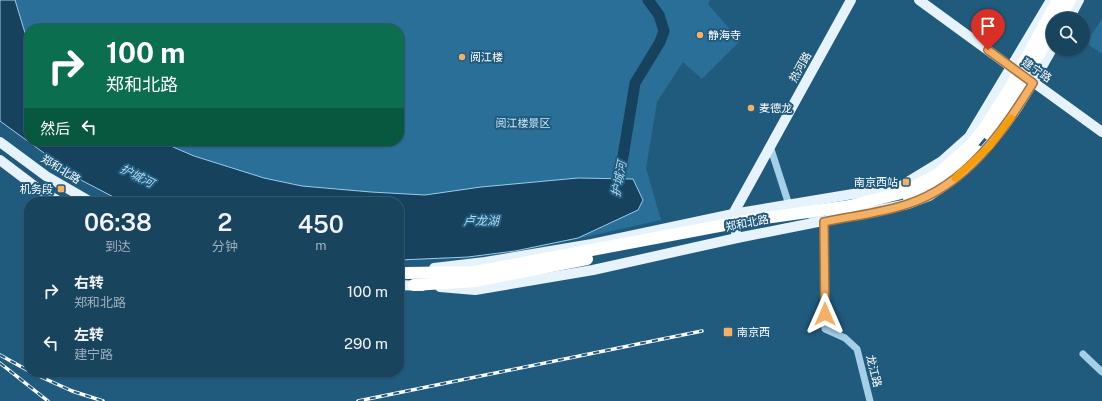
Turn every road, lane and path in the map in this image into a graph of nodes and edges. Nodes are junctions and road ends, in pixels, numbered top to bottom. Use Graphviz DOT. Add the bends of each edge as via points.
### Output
graph roads {
  1 [pos="850,0"];
  2 [pos="919,0"];
  3 [pos="1051,0"];
  4 [pos="1058,0"];
  5 [pos="1070,0"];
  6 [pos="1079,0"];
  7 [pos="1063,12"];
  8 [pos="1073,12"];
  9 [pos="1046,42"];
  10 [pos="1048,56"];
  11 [pos="1011,67"];
  12 [pos="1033,83"];
  13 [pos="1102,132"];
  14 [pos="0,142"];
  15 [pos="770,146"];
  16 [pos="0,160"];
  17 [pos="52,197"];
  18 [pos="82,197"];
  19 [pos="789,205"];
  20 [pos="733,214"];
  21 [pos="824,222"];
  22 [pos="737,238"];
  23 [pos="404,273"];
  24 [pos="404,273"];
  25 [pos="404,285"];
  26 [pos="414,286"];
  27 [pos="1083,354"];
  28 [pos="1102,372"];
  29 [pos="870,401"];
  1 -- 15 [label="main road, 热河路"];
  2 -- 11 [label="main road, 建宁路"];
  3 -- 11 [label="main road, 郑和北路"];
  4 -- 23 [label="highway, 郑和北路" via="1010,88 979,135 937,175 901,193 850,206 751,220 475,272"];
  5 -- 7 [label="highway"];
  6 -- 8 [label="main road"];
  9 -- 26 [label="highway, 郑和北路" via="1004,114 976,151 960,167 926,192 882,206 749,226 482,280"];
  10 -- 12 [label="main road, 郑和北路"];
  11 -- 12 [label="main road, 建宁路"];
  11 -- 19 [label="main road, 郑和北路" via="969,137 927,172 901,186"];
  12 -- 13 [label="main road, 建宁路"];
  12 -- 21 [label="main road, 郑和北路" via="990,146 955,178 929,196 908,204"];
  14 -- 18 [label="main road, 郑和北路" via="46,176"];
  15 -- 19 [label="street"];
  15 -- 20 [label="main road, 热河路"];
  16 -- 17 [label="main road"];
  19 -- 20 [label="main road, 郑和北路"];
  19 -- 21 [label="street"];
  20 -- 22 [label="main road"];
  20 -- 24 [label="main road, 郑和北路" via="592,244"];
  21 -- 22 [label="main road, 郑和北路"];
  21 -- 29 [label="street, 龙江路" via="825,329 845,338 857,349"];
  22 -- 26 [label="main road, 郑和北路" via="593,270 475,290"];
  25 -- 26 [label="main road, 郑和北路"];
  27 -- 28 [label="street"];
}
